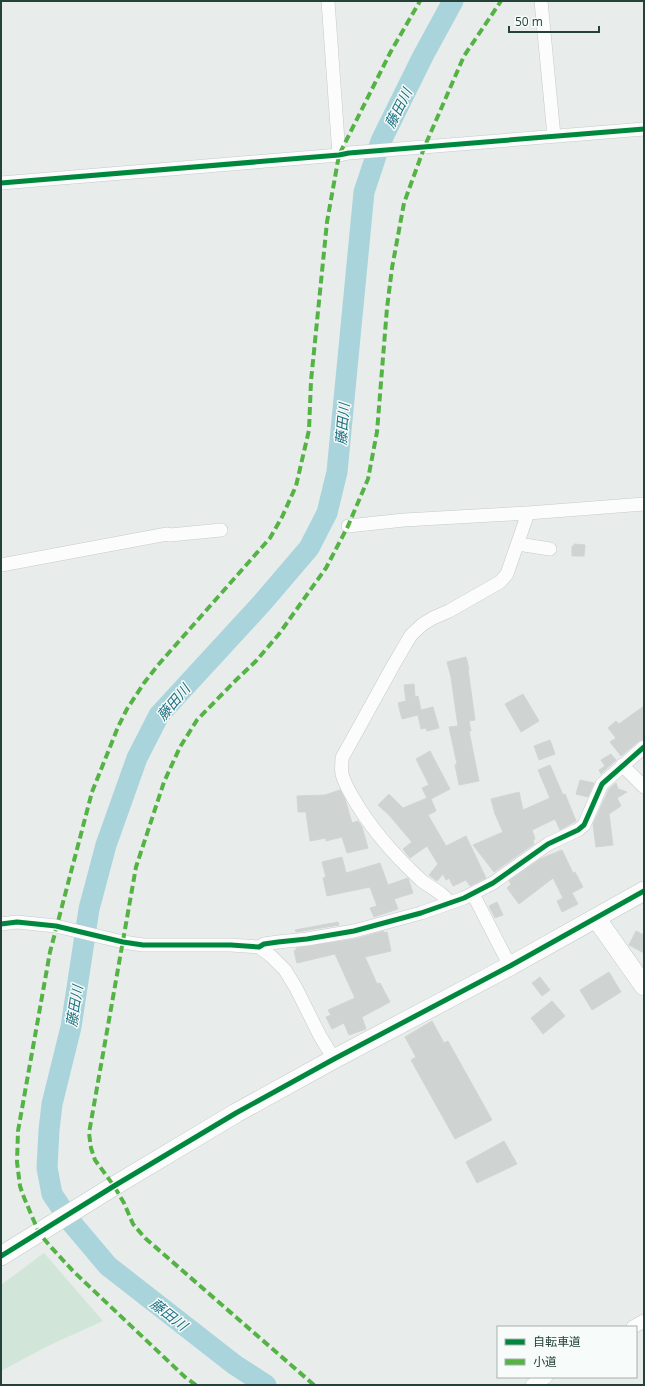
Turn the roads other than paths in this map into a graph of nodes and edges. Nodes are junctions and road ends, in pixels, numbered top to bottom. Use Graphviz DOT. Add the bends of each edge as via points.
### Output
graph roads {
  1 [pos="328,1"];
  2 [pos="541,1"];
  3 [pos="644,129"];
  4 [pos="554,136"];
  5 [pos="344,154"];
  6 [pos="1,183"];
  7 [pos="644,504"];
  8 [pos="528,513"];
  9 [pos="348,526"];
  10 [pos="221,530"];
  11 [pos="518,544"];
  12 [pos="550,549"];
  13 [pos="1,565"];
  14 [pos="644,747"];
  15 [pos="622,765"];
  16 [pos="644,787"];
  17 [pos="644,891"];
  18 [pos="473,894"];
  19 [pos="449,904"];
  20 [pos="596,918"];
  21 [pos="1,924"];
  22 [pos="259,947"];
  23 [pos="510,966"];
  24 [pos="644,986"];
  25 [pos="334,1059"];
  26 [pos="1,1256"];
  27 [pos="644,1321"];
  28 [pos="635,1326"];
  29 [pos="544,1378"];
  30 [pos="532,1385"];
  1 -- 5 [label="street"];
  2 -- 4 [label="street"];
  3 -- 4 [label="street"];
  4 -- 5 [label="street"];
  5 -- 6 [label="street"];
  7 -- 8 [label="street"];
  8 -- 9 [label="street"];
  8 -- 11 [label="street"];
  10 -- 13 [label="street" via="170,536 167,534"];
  11 -- 12 [label="street"];
  11 -- 19 [label="street" via="507,574 500,582 423,624 411,636 342,758 344,779 372,827 422,881 443,896"];
  14 -- 15 [label="street"];
  15 -- 16 [label="street"];
  15 -- 18 [label="street" via="602,784 584,824 578,830 548,844"];
  17 -- 20 [label="street"];
  18 -- 19 [label="street"];
  18 -- 23 [label="street"];
  19 -- 22 [label="street" via="354,931 264,944"];
  20 -- 23 [label="street"];
  20 -- 24 [label="street"];
  21 -- 22 [label="street" via="17,922 56,926 143,945"];
  22 -- 25 [label="street" via="285,970"];
  23 -- 25 [label="street"];
  25 -- 26 [label="street" via="236,1113"];
  27 -- 28 [label="street"];
  29 -- 30 [label="street"];
}
